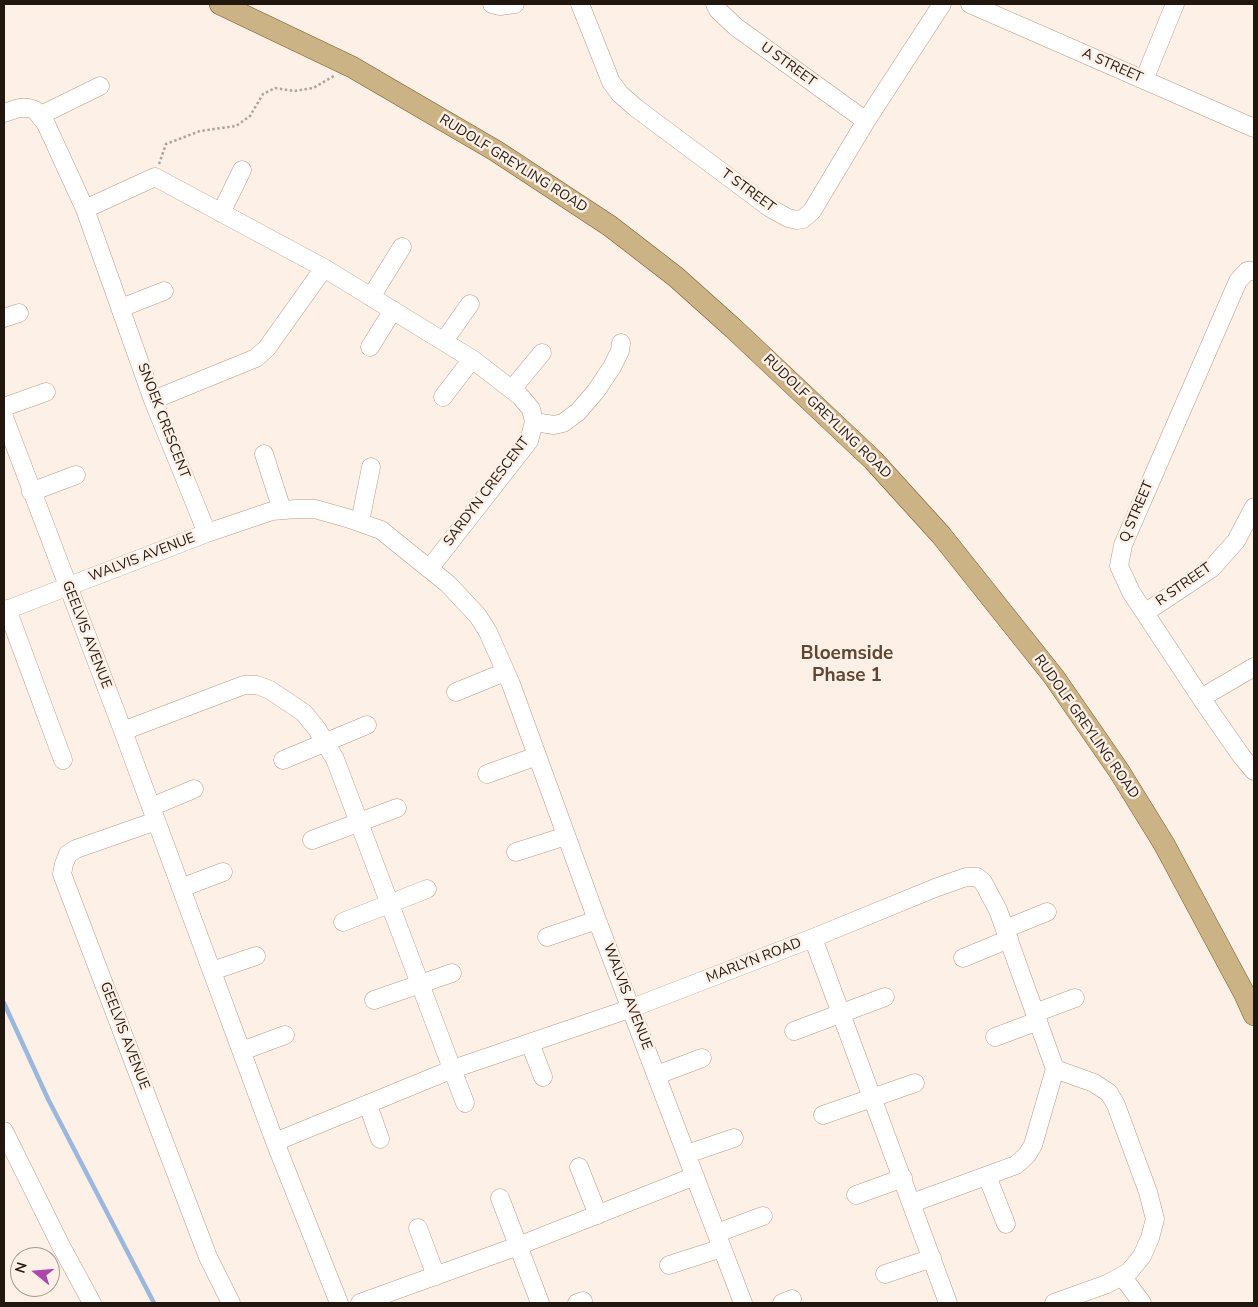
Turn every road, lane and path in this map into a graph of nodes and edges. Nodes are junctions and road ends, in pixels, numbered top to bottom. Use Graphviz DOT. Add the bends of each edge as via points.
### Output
graph roads {
  1 [pos="220,4"];
  2 [pos="492,4"];
  3 [pos="516,4"];
  4 [pos="580,4"];
  5 [pos="714,4"];
  6 [pos="942,4"];
  7 [pos="970,4"];
  8 [pos="1175,4"];
  9 [pos="352,67"];
  10 [pos="1144,80"];
  11 [pos="100,86"];
  12 [pos="4,113"];
  13 [pos="41,115"];
  14 [pos="866,121"];
  15 [pos="1254,128"];
  16 [pos="242,170"];
  17 [pos="155,177"];
  18 [pos="85,209"];
  19 [pos="221,213"];
  20 [pos="402,247"];
  21 [pos="324,268"];
  22 [pos="1254,271"];
  23 [pos="164,291"];
  24 [pos="371,297"];
  25 [pos="470,304"];
  26 [pos="120,308"];
  27 [pos="393,310"];
  28 [pos="444,342"];
  29 [pos="621,343"];
  30 [pos="370,347"];
  31 [pos="542,353"];
  32 [pos="472,359"];
  33 [pos="512,390"];
  34 [pos="46,392"];
  35 [pos="443,397"];
  36 [pos="153,400"];
  37 [pos="4,407"];
  38 [pos="4,417"];
  39 [pos="534,422"];
  40 [pos="9,450"];
  41 [pos="264,454"];
  42 [pos="371,467"];
  43 [pos="76,475"];
  44 [pos="31,492"];
  45 [pos="1254,507"];
  46 [pos="282,510"];
  47 [pos="360,522"];
  48 [pos="207,533"];
  49 [pos="430,569"];
  50 [pos="67,587"];
  51 [pos="5,610"];
  52 [pos="1146,612"];
  53 [pos="1254,667"];
  54 [pos="506,672"];
  55 [pos="456,692"];
  56 [pos="1201,698"];
  57 [pos="367,725"];
  58 [pos="123,731"];
  59 [pos="324,741"];
  60 [pos="537,756"];
  61 [pos="63,760"];
  62 [pos="283,760"];
  63 [pos="1254,771"];
  64 [pos="486,774"];
  65 [pos="194,789"];
  66 [pos="397,808"];
  67 [pos="154,814"];
  68 [pos="359,822"];
  69 [pos="566,836"];
  70 [pos="312,840"];
  71 [pos="516,852"];
  72 [pos="223,872"];
  73 [pos="181,888"];
  74 [pos="426,889"];
  75 [pos="390,904"];
  76 [pos="1047,912"];
  77 [pos="598,920"];
  78 [pos="343,922"];
  79 [pos="1007,934"];
  80 [pos="547,937"];
  81 [pos="813,938"];
  82 [pos="256,956"];
  83 [pos="963,958"];
  84 [pos="212,971"];
  85 [pos="452,973"];
  86 [pos="420,984"];
  87 [pos="885,997"];
  88 [pos="1075,998"];
  89 [pos="374,1000"];
  90 [pos="632,1008"];
  91 [pos="841,1013"];
  92 [pos="1254,1015"];
  93 [pos="1036,1017"];
  94 [pos="794,1031"];
  95 [pos="285,1035"];
  96 [pos="995,1037"];
  97 [pos="530,1043"];
  98 [pos="242,1051"];
  99 [pos="702,1058"];
  100 [pos="1055,1069"];
  101 [pos="453,1070"];
  102 [pos="657,1075"];
  103 [pos="543,1077"];
  104 [pos="915,1083"];
  105 [pos="873,1098"];
  106 [pos="465,1103"];
  107 [pos="368,1105"];
  108 [pos="823,1115"];
  109 [pos="4,1131"];
  110 [pos="734,1138"];
  111 [pos="380,1139"];
  112 [pos="275,1142"];
  113 [pos="687,1154"];
  114 [pos="579,1167"];
  115 [pos="696,1176"];
  116 [pos="987,1176"];
  117 [pos="903,1178"];
  118 [pos="856,1194"];
  119 [pos="500,1198"];
  120 [pos="912,1203"];
  121 [pos="598,1215"];
  122 [pos="763,1216"];
  123 [pos="1006,1224"];
  124 [pos="418,1228"];
  125 [pos="720,1240"];
  126 [pos="518,1246"];
  127 [pos="932,1258"];
  128 [pos="669,1265"];
  129 [pos="885,1274"];
  130 [pos="436,1276"];
  131 [pos="1122,1276"];
  132 [pos="92,1303"];
  133 [pos="231,1303"];
  134 [pos="339,1303"];
  135 [pos="360,1303"];
  136 [pos="540,1303"];
  137 [pos="743,1303"];
  138 [pos="948,1303"];
  139 [pos="1054,1303"];
  140 [pos="1142,1303"];
  1 -- 9 [label="main road, RUDOLF GREYLING ROAD"];
  2 -- 3 [label="street"];
  4 -- 14 [label="street, T STREET" via="611,82 620,94 762,202 788,218 804,219 812,211"];
  5 -- 14 [label="street, U STREET" via="736,27"];
  6 -- 14 [label="street, T STREET"];
  7 -- 10 [label="street, A STREET"];
  8 -- 10 [label="street"];
  9 -- 17 [label="path" via="312,88 294,91 274,88 263,94 250,116 236,126 200,131 166,144"];
  9 -- 92 [label="main road, RUDOLF GREYLING ROAD" via="496,151 610,226 676,277 879,466 941,535 1054,677 1119,771 1164,844"];
  10 -- 15 [label="street, A STREET"];
  11 -- 13 [label="street"];
  12 -- 13 [label="street" via="28,108"];
  13 -- 18 [label="street, SNOEK CRESCENT"];
  16 -- 19 [label="street"];
  17 -- 18 [label="street"];
  17 -- 19 [label="street, SARDYN CRESCENT"];
  18 -- 26 [label="street, SNOEK CRESCENT"];
  19 -- 21 [label="street, SARDYN CRESCENT"];
  20 -- 24 [label="street"];
  21 -- 24 [label="street, SARDYN CRESCENT"];
  21 -- 36 [label="street" via="267,348 256,358"];
  22 -- 52 [label="street, Q STREET" via="1247,271 1238,281 1123,545 1119,566 1131,592"];
  23 -- 26 [label="street"];
  24 -- 27 [label="street, SARDYN CRESCENT"];
  25 -- 28 [label="street"];
  26 -- 36 [label="street, SNOEK CRESCENT"];
  27 -- 28 [label="street, SARDYN CRESCENT"];
  27 -- 30 [label="street"];
  28 -- 32 [label="street, SARDYN CRESCENT"];
  29 -- 39 [label="street" via="617,359 578,412 563,423"];
  31 -- 33 [label="street"];
  32 -- 33 [label="street, SARDYN CRESCENT"];
  32 -- 35 [label="street"];
  33 -- 39 [label="street, SARDYN CRESCENT" via="531,409"];
  34 -- 37 [label="street"];
  36 -- 48 [label="street, SNOEK CRESCENT"];
  38 -- 40 [label="street, GEELVIS AVENUE"];
  39 -- 49 [label="street, SARDYN CRESCENT" via="529,441"];
  40 -- 44 [label="street, GEELVIS AVENUE"];
  41 -- 46 [label="street"];
  42 -- 47 [label="street"];
  43 -- 44 [label="street"];
  44 -- 50 [label="street, GEELVIS AVENUE"];
  45 -- 52 [label="street, R STREET" via="1236,541 1212,568"];
  46 -- 47 [label="street, WALVIS AVENUE" via="315,509"];
  46 -- 48 [label="street, WALVIS AVENUE"];
  47 -- 49 [label="street, WALVIS AVENUE" via="381,530"];
  48 -- 50 [label="street, WALVIS AVENUE"];
  49 -- 54 [label="street, WALVIS AVENUE" via="478,616"];
  50 -- 51 [label="street, WALVIS AVENUE"];
  50 -- 58 [label="street, GEELVIS AVENUE"];
  51 -- 61 [label="street"];
  52 -- 56 [label="street, Q STREET"];
  53 -- 56 [label="street"];
  54 -- 55 [label="street"];
  54 -- 60 [label="street, WALVIS AVENUE"];
  56 -- 63 [label="street, Q STREET"];
  57 -- 59 [label="street"];
  58 -- 59 [label="street" via="244,685 257,685 304,713"];
  58 -- 67 [label="street, GEELVIS AVENUE"];
  59 -- 62 [label="street"];
  59 -- 68 [label="street" via="335,759"];
  60 -- 64 [label="street"];
  60 -- 69 [label="street, WALVIS AVENUE"];
  65 -- 67 [label="street, GEELVIS AVENUE"];
  66 -- 68 [label="street"];
  67 -- 73 [label="street, GEELVIS AVENUE"];
  67 -- 133 [label="street, GEELVIS AVENUE" via="68,854 62,874 208,1257"];
  68 -- 70 [label="street"];
  68 -- 75 [label="street"];
  69 -- 71 [label="street"];
  69 -- 77 [label="street, WALVIS AVENUE"];
  72 -- 73 [label="street"];
  73 -- 84 [label="street, GEELVIS AVENUE"];
  74 -- 75 [label="street"];
  75 -- 78 [label="street"];
  75 -- 86 [label="street"];
  76 -- 79 [label="street"];
  77 -- 80 [label="street"];
  77 -- 90 [label="street, WALVIS AVENUE"];
  79 -- 81 [label="street, MARLYN ROAD" via="984,882 977,877 966,877"];
  79 -- 83 [label="street"];
  79 -- 93 [label="street"];
  81 -- 90 [label="street, MARLYN ROAD"];
  81 -- 91 [label="street"];
  82 -- 84 [label="street"];
  84 -- 98 [label="street, GEELVIS AVENUE"];
  85 -- 86 [label="street"];
  86 -- 89 [label="street"];
  86 -- 101 [label="street"];
  87 -- 91 [label="street"];
  88 -- 93 [label="street"];
  90 -- 97 [label="street, MARLYN ROAD"];
  90 -- 102 [label="street, WALVIS AVENUE"];
  91 -- 94 [label="street"];
  91 -- 105 [label="street"];
  93 -- 96 [label="street"];
  93 -- 100 [label="street"];
  95 -- 98 [label="street"];
  97 -- 101 [label="street, MARLYN ROAD"];
  97 -- 103 [label="street"];
  98 -- 112 [label="street, GEELVIS AVENUE"];
  99 -- 102 [label="street"];
  100 -- 116 [label="street" via="1033,1145 1027,1155 1016,1165"];
  100 -- 131 [label="street" via="1094,1083 1109,1093 1148,1192 1155,1218 1150,1238 1142,1256"];
  101 -- 106 [label="street"];
  101 -- 107 [label="street, MARLYN ROAD"];
  102 -- 113 [label="street, WALVIS AVENUE"];
  104 -- 105 [label="street"];
  105 -- 108 [label="street"];
  105 -- 117 [label="street"];
  107 -- 111 [label="street"];
  107 -- 112 [label="street, MARLYN ROAD"];
  109 -- 132 [label="street"];
  110 -- 113 [label="street"];
  112 -- 134 [label="street, GEELVIS AVENUE"];
  113 -- 115 [label="street, WALVIS AVENUE"];
  114 -- 121 [label="street"];
  115 -- 121 [label="street"];
  115 -- 125 [label="street, WALVIS AVENUE"];
  116 -- 120 [label="street"];
  116 -- 123 [label="street"];
  117 -- 118 [label="street"];
  117 -- 120 [label="street"];
  119 -- 126 [label="street"];
  120 -- 127 [label="street"];
  121 -- 126 [label="street"];
  122 -- 125 [label="street"];
  124 -- 130 [label="street"];
  125 -- 128 [label="street"];
  125 -- 137 [label="street, WALVIS AVENUE"];
  126 -- 130 [label="street"];
  126 -- 136 [label="street"];
  127 -- 129 [label="street"];
  127 -- 138 [label="street"];
  130 -- 135 [label="street"];
  131 -- 139 [label="street"];
  131 -- 140 [label="street"];
}
